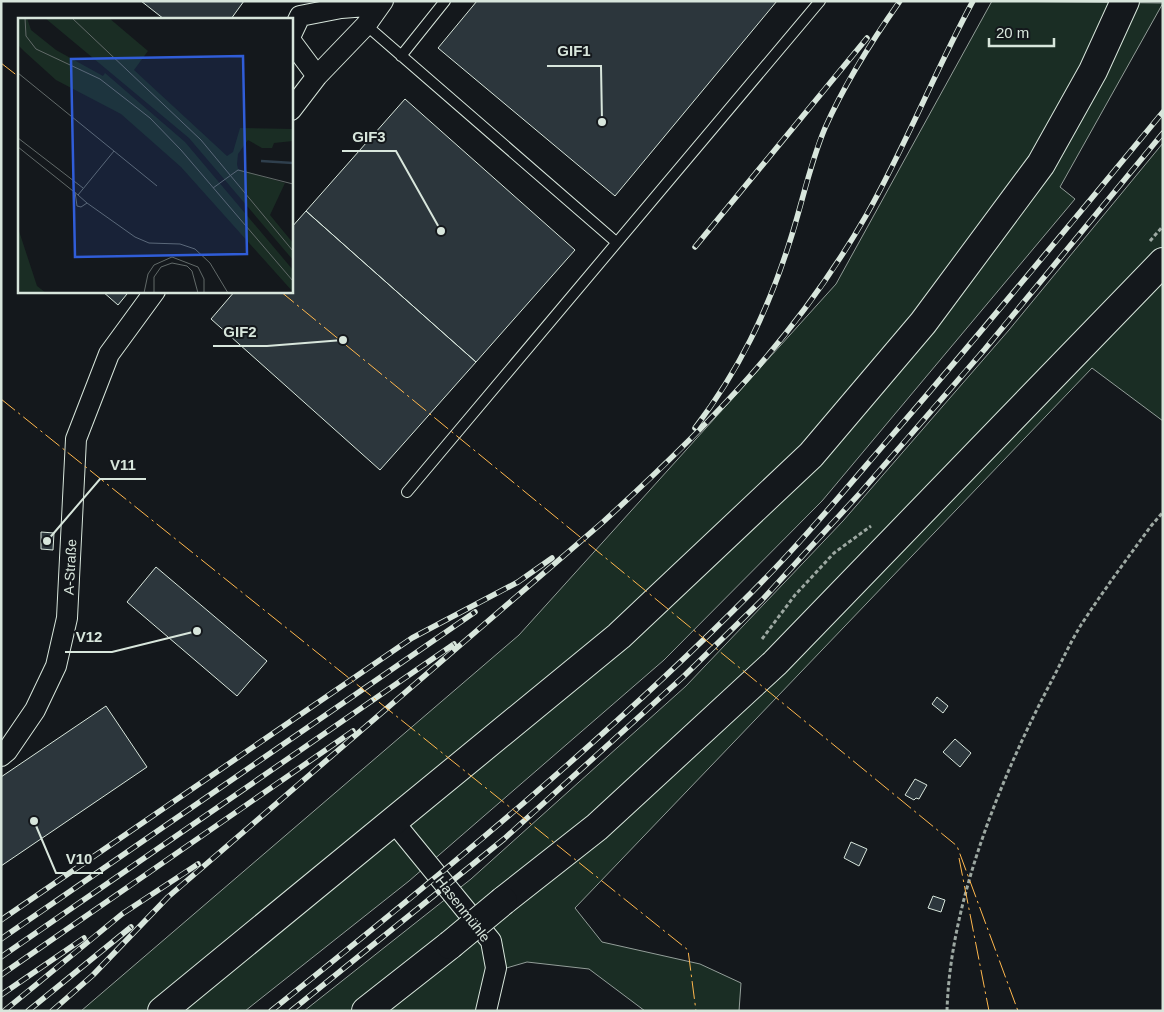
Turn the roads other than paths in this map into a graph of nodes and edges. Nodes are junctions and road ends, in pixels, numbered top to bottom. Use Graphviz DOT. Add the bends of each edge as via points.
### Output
graph roads {
  1 [pos="445,1"];
  2 [pos="820,1"];
  3 [pos="1124,1"];
  4 [pos="381,3"];
  5 [pos="366,26"];
  6 [pos="292,33"];
  7 [pos="292,42"];
  8 [pos="401,56"];
  9 [pos="316,76"];
  10 [pos="292,109"];
  11 [pos="616,242"];
  12 [pos="1154,254"];
  13 [pos="154,292"];
  14 [pos="407,492"];
  15 [pos="1,756"];
  16 [pos="393,821"];
  17 [pos="162,1011"];
  18 [pos="366,1011"];
  19 [pos="486,1011"];
  1 -- 8 [label="lane"];
  2 -- 11 [label="lane"];
  3 -- 16 [label="main road" via="1093,71 1041,164 923,323 811,455 619,636"];
  4 -- 5 [label="street"];
  4 -- 6 [label="street" via="300,16"];
  5 -- 8 [label="lane"];
  5 -- 9 [label="street"];
  7 -- 9 [label="street"];
  8 -- 11 [label="lane"];
  9 -- 10 [label="street"];
  11 -- 14 [label="lane"];
  12 -- 18 [label="main road, bridge" via="775,663 597,827"];
  13 -- 15 [label="street, A-Straße" via="109,354 76,439 67,618 56,666 35,710"];
  16 -- 17 [label="main road"];
  16 -- 19 [label="street, Hasenmühle" via="491,942 496,968"];
}
